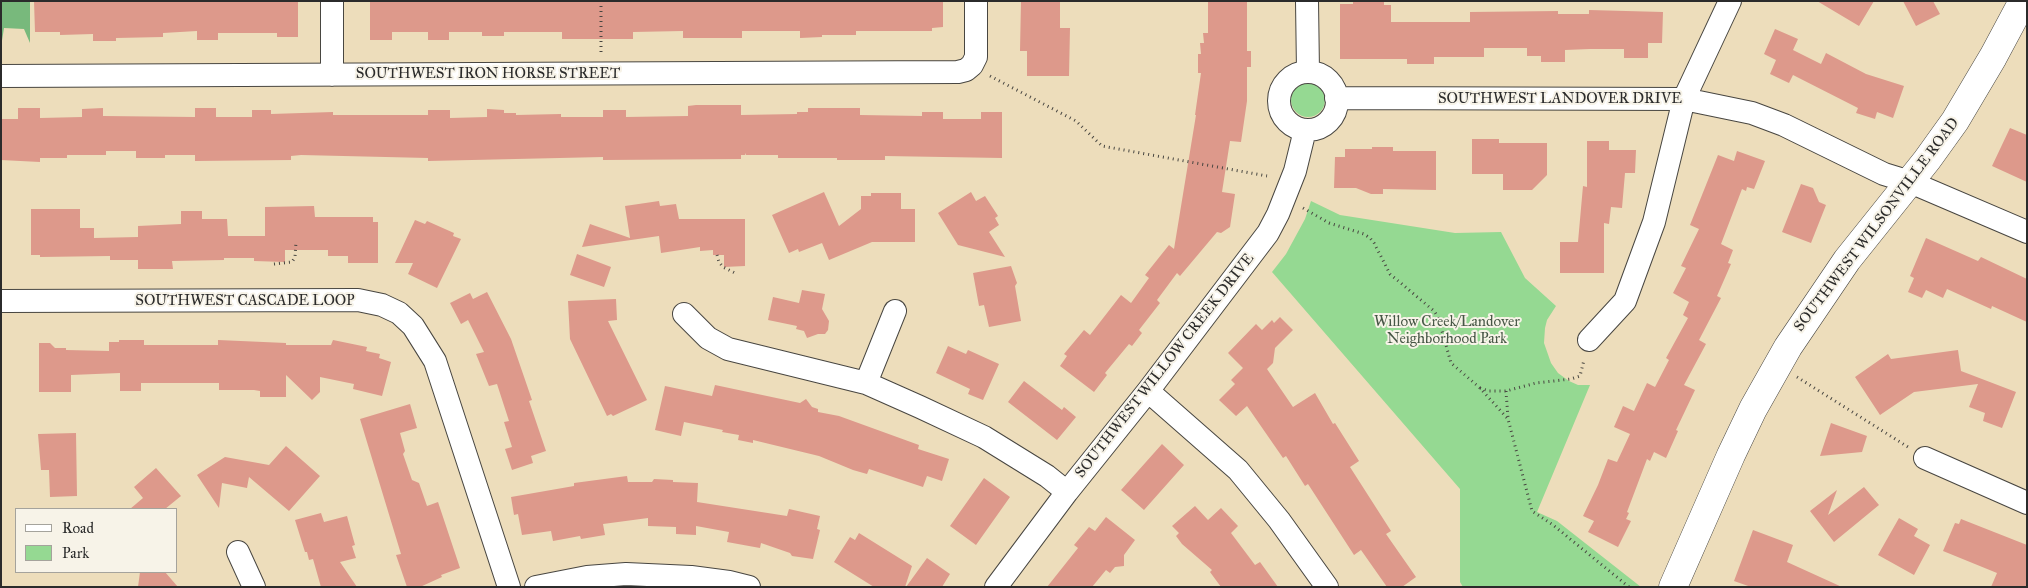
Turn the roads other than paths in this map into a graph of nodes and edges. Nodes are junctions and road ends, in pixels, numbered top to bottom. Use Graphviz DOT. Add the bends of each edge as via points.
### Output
graph roads {
  1 [pos="332,1"];
  2 [pos="976,1"];
  3 [pos="1307,1"];
  4 [pos="1730,1"];
  5 [pos="2023,1"];
  6 [pos="1308,72"];
  7 [pos="1,76"];
  8 [pos="332,76"];
  9 [pos="1336,98"];
  10 [pos="1684,99"];
  11 [pos="1305,130"];
  12 [pos="1910,182"];
  13 [pos="2027,232"];
  14 [pos="1,301"];
  15 [pos="895,310"];
  16 [pos="684,314"];
  17 [pos="1589,340"];
  18 [pos="866,383"];
  19 [pos="1148,391"];
  20 [pos="1925,458"];
  21 [pos="1066,492"];
  22 [pos="2027,503"];
  23 [pos="238,552"];
  24 [pos="254,587"];
  25 [pos="509,587"];
  26 [pos="536,587"];
  27 [pos="749,587"];
  28 [pos="996,587"];
  29 [pos="1327,587"];
  30 [pos="1673,587"];
  1 -- 8 [label="street"];
  2 -- 8 [label="street, SOUTHWEST IRON HORSE STREET" via="976,58 966,70 958,72"];
  3 -- 6 [label="street"];
  4 -- 10 [label="street"];
  5 -- 12 [label="main road, SOUTHWEST WILSONVILLE ROAD" via="1969,98"];
  6 -- 9 [label="street" via="1326,78"];
  6 -- 11 [label="street" via="1289,78 1279,95 1278,105 1287,122"];
  7 -- 8 [label="street, SOUTHWEST IRON HORSE STREET"];
  9 -- 10 [label="street, SOUTHWEST LANDOVER DRIVE"];
  9 -- 11 [label="street" via="1334,113 1329,120 1314,130"];
  10 -- 12 [label="street, SOUTHWEST LANDOVER DRIVE" via="1752,113 1784,125 1884,174"];
  10 -- 17 [label="street" via="1654,222 1625,301"];
  11 -- 19 [label="street, SOUTHWEST WILLOW CREEK DRIVE" via="1295,171 1268,233"];
  12 -- 13 [label="street, SOUTHWEST LANDOVER DRIVE"];
  12 -- 30 [label="main road, SOUTHWEST WILSONVILLE ROAD" via="1843,265 1777,365 1730,455"];
  14 -- 25 [label="street, SOUTHWEST CASCADE LOOP" via="358,300 382,304 399,313 413,326 435,361"];
  15 -- 18 [label="street"];
  16 -- 18 [label="street" via="708,338 728,349"];
  18 -- 21 [label="street" via="984,437 1047,476"];
  19 -- 21 [label="street, SOUTHWEST WILLOW CREEK DRIVE"];
  19 -- 29 [label="street" via="1238,470"];
  20 -- 22 [label="street"];
  21 -- 28 [label="street, SOUTHWEST WILLOW CREEK DRIVE"];
  23 -- 24 [label="street"];
  26 -- 27 [label="street" via="626,574 691,577"];
}
